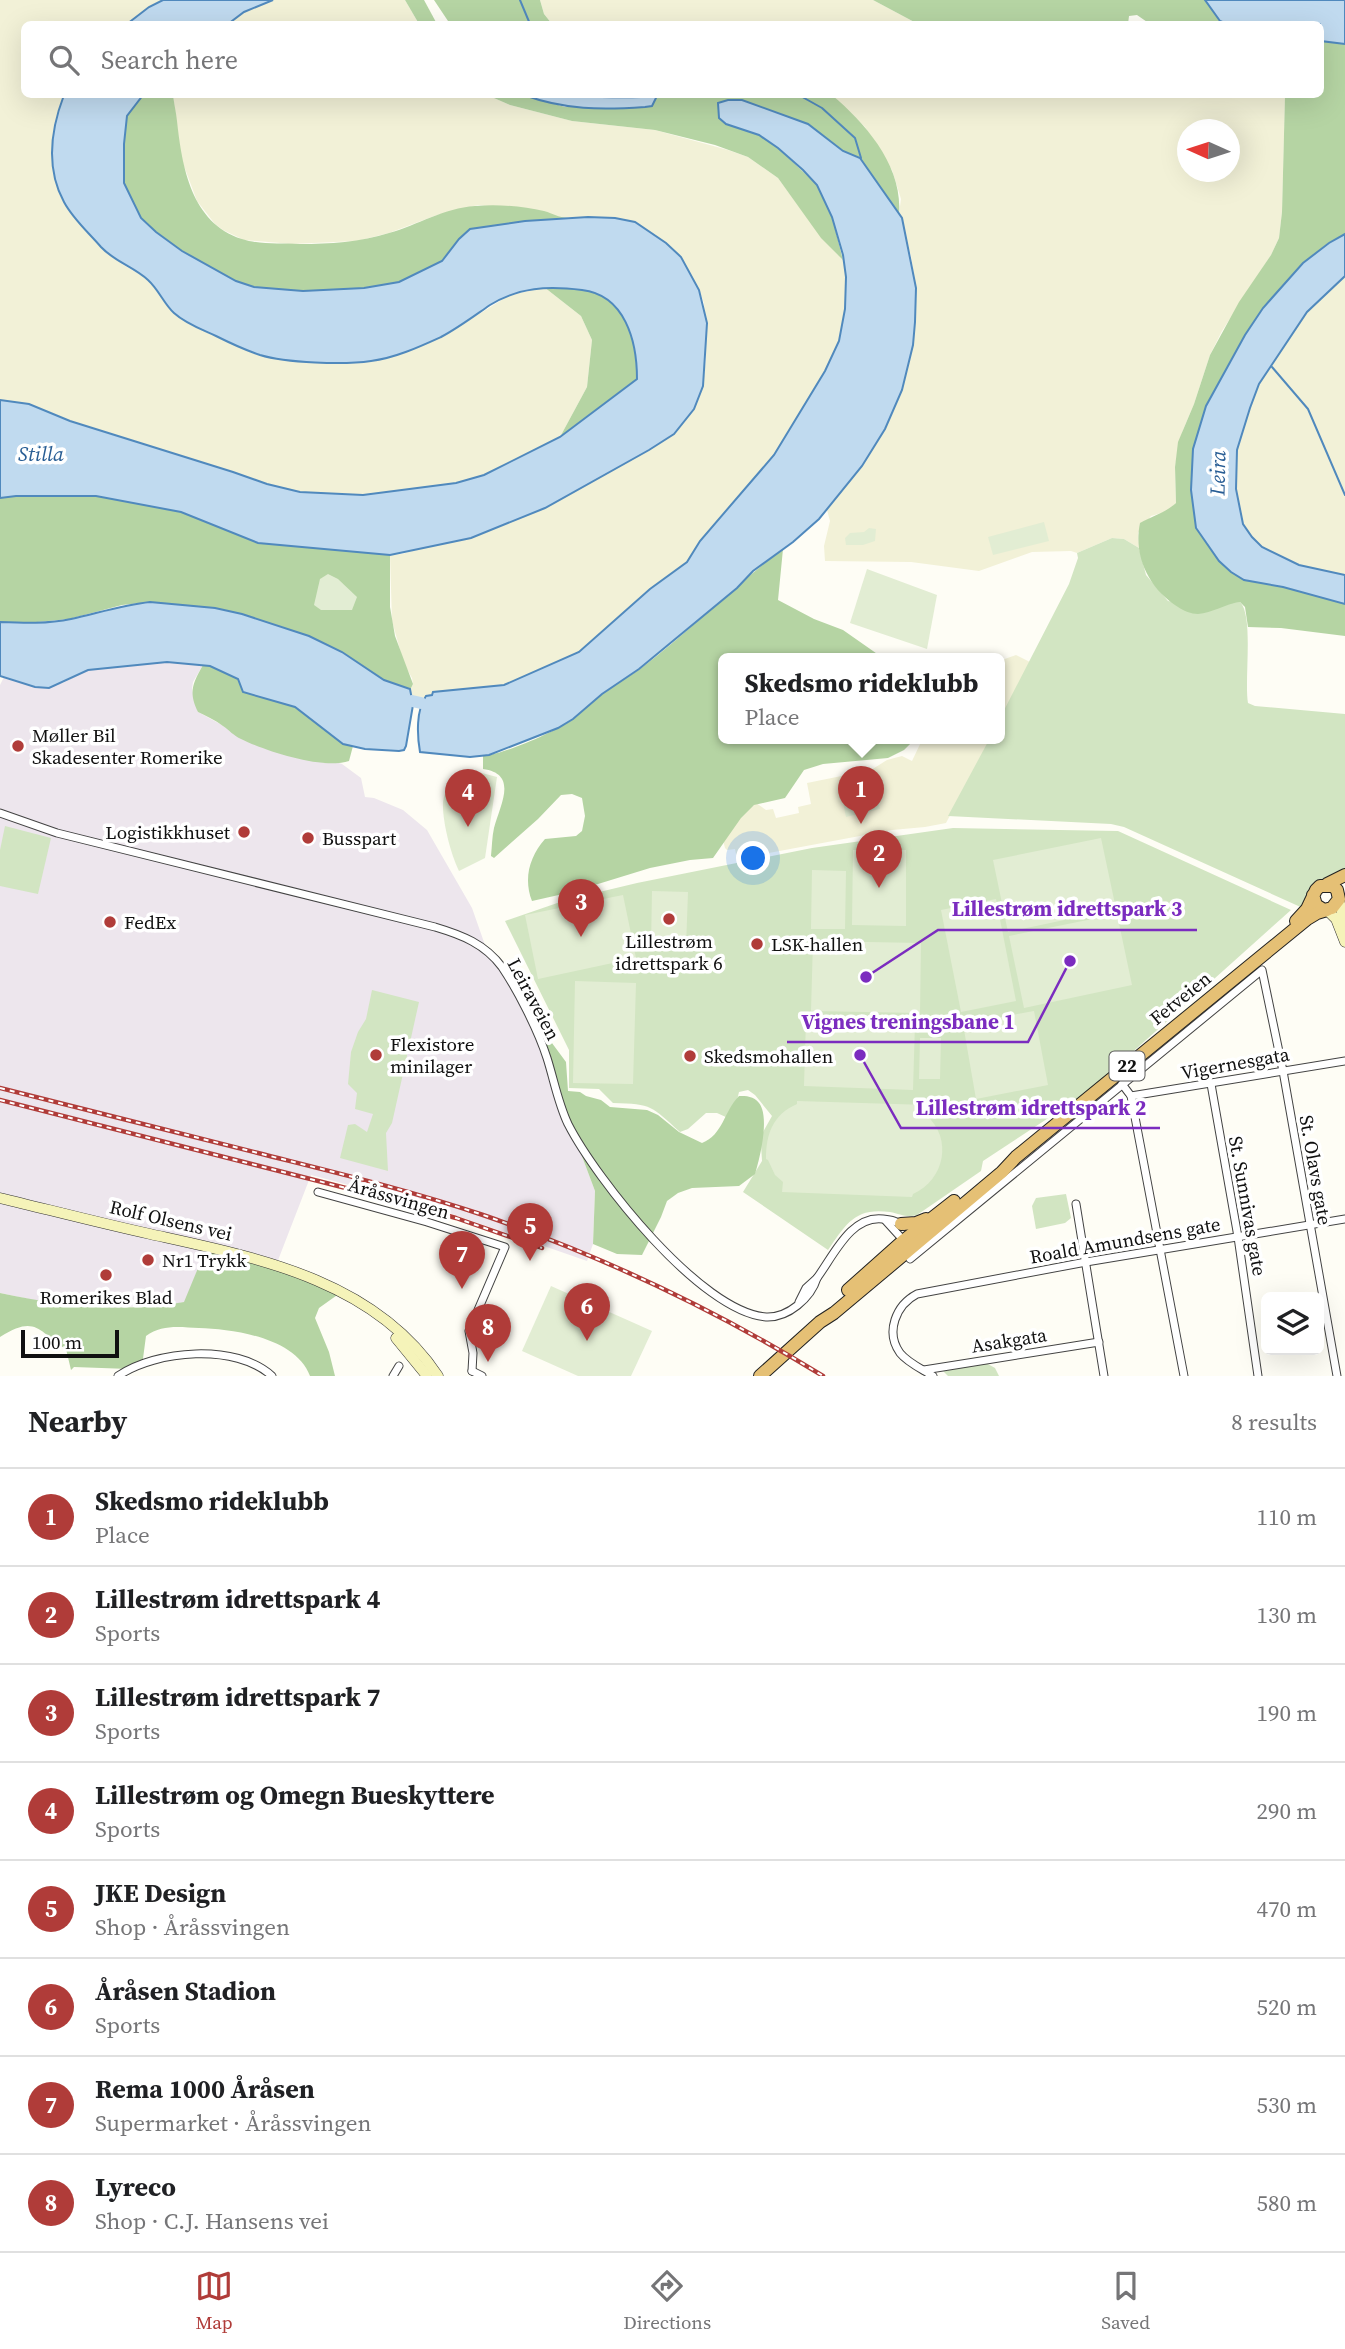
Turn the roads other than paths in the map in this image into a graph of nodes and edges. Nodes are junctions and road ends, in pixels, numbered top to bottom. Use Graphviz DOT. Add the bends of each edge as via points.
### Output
graph roads {
  1 [pos="0,813"];
  2 [pos="1345,875"];
  3 [pos="1327,884"];
  4 [pos="1313,895"];
  5 [pos="1341,895"];
  6 [pos="1327,910"];
  7 [pos="1345,927"];
  8 [pos="1345,941"];
  9 [pos="1239,974"];
  10 [pos="1345,1061"];
  11 [pos="1283,1071"];
  12 [pos="1122,1084"];
  13 [pos="1211,1084"];
  14 [pos="1131,1097"];
  15 [pos="1016,1157"];
  16 [pos="318,1192"];
  17 [pos="0,1198"];
  18 [pos="1076,1204"];
  19 [pos="936,1214"];
  20 [pos="1345,1219"];
  21 [pos="885,1220"];
  22 [pos="901,1224"];
  23 [pos="1310,1224"];
  24 [pos="1238,1237"];
  25 [pos="909,1245"];
  26 [pos="1161,1249"];
  27 [pos="1086,1262"];
  28 [pos="367,1307"];
  29 [pos="1098,1342"];
  30 [pos="399,1366"];
  31 [pos="924,1370"];
  32 [pos="472,1371"];
  33 [pos="118,1376"];
  34 [pos="272,1376"];
  35 [pos="393,1376"];
  36 [pos="427,1376"];
  37 [pos="438,1376"];
  38 [pos="464,1376"];
  39 [pos="482,1376"];
  40 [pos="760,1376"];
  41 [pos="933,1376"];
  42 [pos="1104,1376"];
  43 [pos="1184,1376"];
  44 [pos="1258,1376"];
  45 [pos="1337,1376"];
  1 -- 21 [label="street, Leiraveien" via="57,832 435,927 478,944 513,987 540,1037 568,1123 600,1174 631,1216 689,1275 736,1307 770,1317 788,1312 855,1227 870,1219"];
  2 -- 3 [label="highway, 22"];
  3 -- 4 [label="highway, 22"];
  3 -- 5 [label="highway"];
  4 -- 6 [label="highway" via="1315,905"];
  4 -- 9 [label="highway, Fetveien / 22" via="1292,926"];
  5 -- 6 [label="highway, 22" via="1335,907"];
  5 -- 7 [label="main road"];
  6 -- 8 [label="main road"];
  6 -- 9 [label="highway, Fetveien / 22" via="1312,915"];
  9 -- 15 [label="highway, Fetveien / 22"];
  10 -- 11 [label="street, Vigernesgata"];
  11 -- 12 [label="street, St. Olavs gate" via="1262,970"];
  11 -- 13 [label="street, Vigernesgata"];
  11 -- 23 [label="street, St. Olavs gate"];
  12 -- 14 [label="street"];
  12 -- 25 [label="street"];
  13 -- 14 [label="street, Vigernesgata"];
  13 -- 24 [label="street, St. Sunnivas gate"];
  14 -- 26 [label="street"];
  15 -- 19 [label="highway, Fetveien / 22"];
  15 -- 25 [label="highway, Fetveien / 22"];
  16 -- 32 [label="street, Åråssvingen" via="505,1247 469,1331"];
  17 -- 28 [label="main road, Rolf Olsens vei" via="264,1261 323,1282"];
  18 -- 27 [label="street"];
  19 -- 22 [label="highway"];
  19 -- 25 [label="highway, Fetveien / 22"];
  20 -- 23 [label="street, Roald Amundsens gate"];
  21 -- 22 [label="street"];
  21 -- 25 [label="street"];
  22 -- 25 [label="street"];
  23 -- 24 [label="street, Roald Amundsens gate"];
  23 -- 45 [label="street, St. Olavs gate"];
  24 -- 26 [label="street, Roald Amundsens gate"];
  24 -- 44 [label="street, St. Sunnivas gate"];
  25 -- 40 [label="highway, Fetveien / 22" via="847,1292"];
  26 -- 27 [label="street, Roald Amundsens gate"];
  26 -- 43 [label="street"];
  27 -- 29 [label="street"];
  27 -- 31 [label="street, Roald Amundsens gate" via="911,1297 898,1312 894,1338 901,1354"];
  28 -- 36 [label="main road, Rolf Olsens vei"];
  28 -- 37 [label="main road, Rolf Olsens vei" via="410,1343"];
  29 -- 31 [label="street, Asakgata"];
  29 -- 42 [label="street"];
  30 -- 35 [label="street"];
  31 -- 41 [label="street"];
  32 -- 38 [label="street"];
  32 -- 39 [label="street"];
  33 -- 34 [label="street" via="159,1359 197,1355 247,1361"];
}
